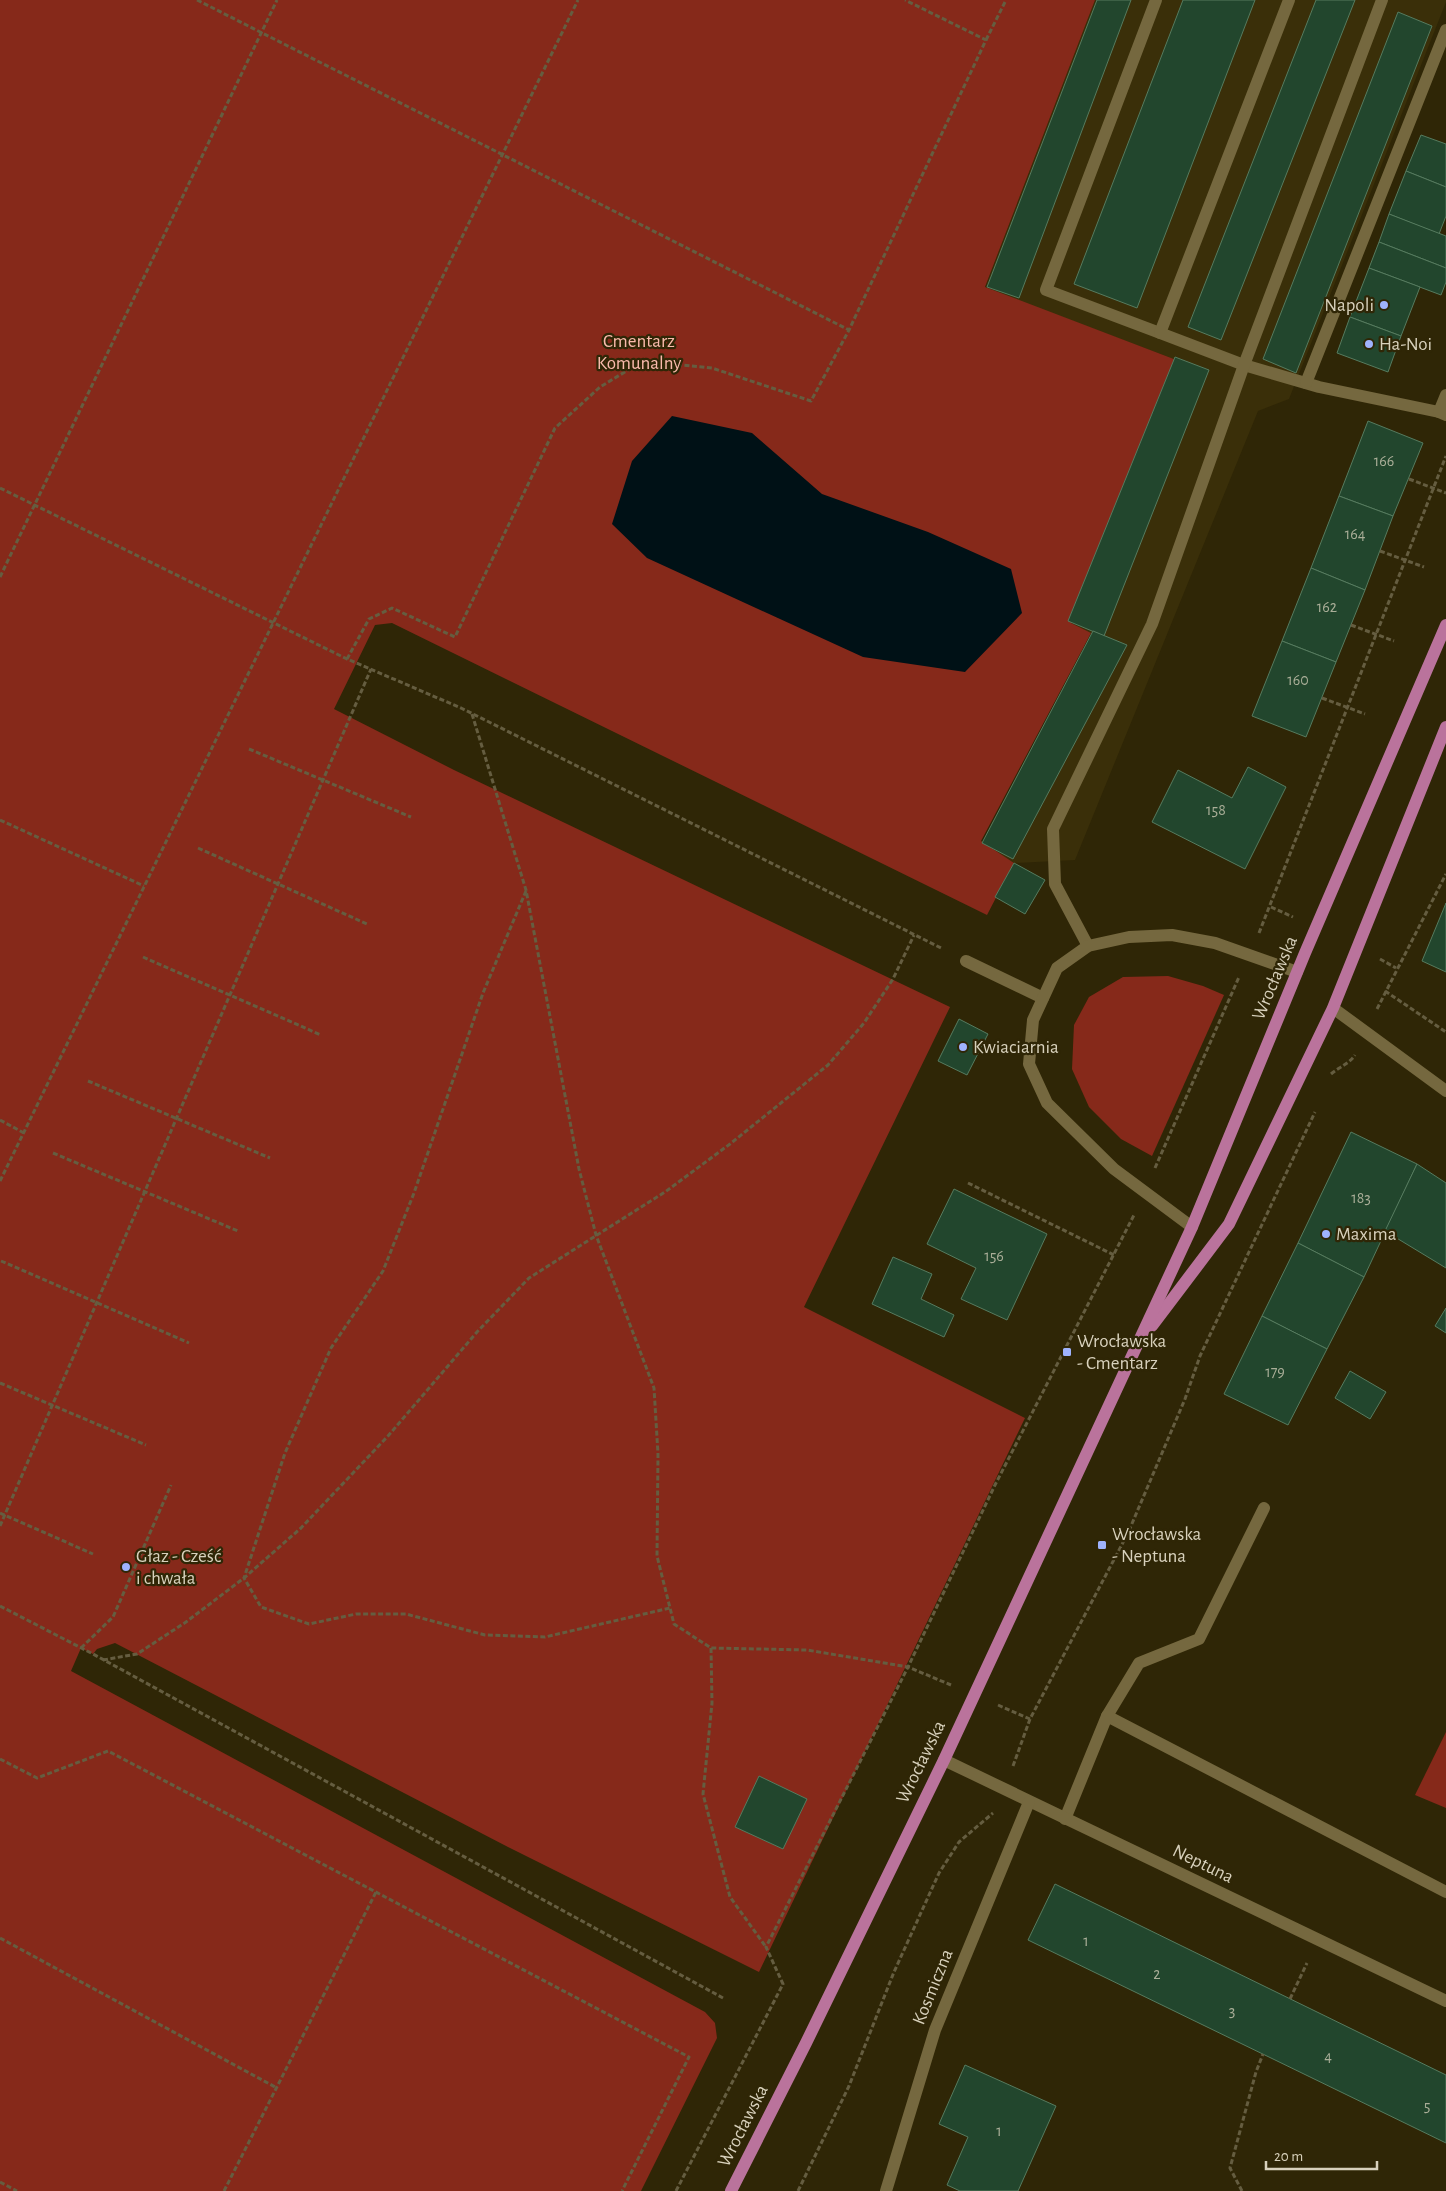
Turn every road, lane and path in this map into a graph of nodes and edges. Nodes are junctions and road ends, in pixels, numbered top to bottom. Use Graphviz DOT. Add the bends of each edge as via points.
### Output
graph roads {
  1 [pos="197,0"];
  2 [pos="277,0"];
  3 [pos="578,0"];
  4 [pos="904,0"];
  5 [pos="1006,0"];
  6 [pos="1156,0"];
  7 [pos="1289,0"];
  8 [pos="1382,0"];
  9 [pos="1446,30"];
  10 [pos="260,32"];
  11 [pos="986,40"];
  12 [pos="502,156"];
  13 [pos="849,330"];
  14 [pos="1160,334"];
  15 [pos="1244,365"];
  16 [pos="1306,383"];
  17 [pos="1446,395"];
  18 [pos="1443,414"];
  19 [pos="1446,456"];
  20 [pos="1409,479"];
  21 [pos="0,488"];
  22 [pos="1434,488"];
  23 [pos="1446,493"];
  24 [pos="35,506"];
  25 [pos="1380,551"];
  26 [pos="1406,561"];
  27 [pos="1424,567"];
  28 [pos="0,577"];
  29 [pos="273,622"];
  30 [pos="1351,625"];
  31 [pos="1446,625"];
  32 [pos="1377,634"];
  33 [pos="1394,641"];
  34 [pos="347,659"];
  35 [pos="371,669"];
  36 [pos="1322,698"];
  37 [pos="1348,708"];
  38 [pos="472,714"];
  39 [pos="1365,714"];
  40 [pos="1446,726"];
  41 [pos="249,749"];
  42 [pos="321,780"];
  43 [pos="411,817"];
  44 [pos="0,820"];
  45 [pos="198,848"];
  46 [pos="1446,874"];
  47 [pos="277,884"];
  48 [pos="144,886"];
  49 [pos="526,890"];
  50 [pos="367,924"];
  51 [pos="914,935"];
  52 [pos="1088,946"];
  53 [pos="1249,956"];
  54 [pos="143,957"];
  55 [pos="966,961"];
  56 [pos="1297,972"];
  57 [pos="1385,991"];
  58 [pos="229,995"];
  59 [pos="1043,998"];
  60 [pos="1333,1008"];
  61 [pos="1366,1032"];
  62 [pos="1446,1032"];
  63 [pos="321,1035"];
  64 [pos="88,1081"];
  65 [pos="1327,1082"];
  66 [pos="1446,1091"];
  67 [pos="1317,1107"];
  68 [pos="0,1120"];
  69 [pos="176,1120"];
  70 [pos="24,1132"];
  71 [pos="53,1153"];
  72 [pos="270,1158"];
  73 [pos="0,1181"];
  74 [pos="968,1183"];
  75 [pos="144,1192"];
  76 [pos="1145,1192"];
  77 [pos="1192,1227"];
  78 [pos="238,1231"];
  79 [pos="596,1235"];
  80 [pos="1114,1255"];
  81 [pos="1,1262"];
  82 [pos="96,1303"];
  83 [pos="189,1343"];
  84 [pos="1137,1346"];
  85 [pos="0,1383"];
  86 [pos="52,1406"];
  87 [pos="146,1445"];
  88 [pos="171,1485"];
  89 [pos="1264,1508"];
  90 [pos="0,1513"];
  91 [pos="5,1515"];
  92 [pos="0,1526"];
  93 [pos="93,1554"];
  94 [pos="244,1578"];
  95 [pos="0,1606"];
  96 [pos="670,1608"];
  97 [pos="81,1648"];
  98 [pos="711,1648"];
  99 [pos="103,1660"];
  100 [pos="908,1667"];
  101 [pos="974,1694"];
  102 [pos="1107,1716"];
  103 [pos="1030,1719"];
  104 [pos="0,1759"];
  105 [pos="944,1760"];
  106 [pos="1003,1789"];
  107 [pos="1030,1802"];
  108 [pos="1065,1819"];
  109 [pos="376,1892"];
  110 [pos="1446,1892"];
  111 [pos="0,1938"];
  112 [pos="1317,1940"];
  113 [pos="766,1947"];
  114 [pos="724,1998"];
  115 [pos="1290,1999"];
  116 [pos="1446,2001"];
  117 [pos="1264,2054"];
  118 [pos="277,2088"];
  119 [pos="0,2182"];
  120 [pos="17,2191"];
  121 [pos="224,2191"];
  122 [pos="622,2191"];
  123 [pos="676,2191"];
  124 [pos="731,2191"];
  125 [pos="798,2191"];
  126 [pos="886,2191"];
  127 [pos="1242,2191"];
  1 -- 10 [label="path"];
  2 -- 10 [label="path"];
  3 -- 12 [label="path"];
  4 -- 11 [label="path"];
  5 -- 11 [label="path"];
  6 -- 14 [label="street" via="1046,290"];
  7 -- 14 [label="street"];
  8 -- 15 [label="street"];
  9 -- 16 [label="street"];
  10 -- 12 [label="path"];
  10 -- 24 [label="path"];
  11 -- 13 [label="path"];
  12 -- 13 [label="path"];
  12 -- 29 [label="path"];
  13 -- 34 [label="path" via="811,401 712,368 643,362 600,387 555,428 455,637 392,608 368,619"];
  14 -- 15 [label="street"];
  15 -- 16 [label="street"];
  15 -- 52 [label="street" via="1152,624 1053,829 1055,884"];
  16 -- 18 [label="street"];
  17 -- 18 [label="street"];
  19 -- 22 [label="path"];
  20 -- 22 [label="path"];
  21 -- 24 [label="path"];
  22 -- 23 [label="path"];
  22 -- 26 [label="path"];
  24 -- 28 [label="path"];
  24 -- 29 [label="path"];
  25 -- 26 [label="path"];
  26 -- 27 [label="path"];
  26 -- 32 [label="path"];
  29 -- 34 [label="path"];
  29 -- 48 [label="path"];
  30 -- 32 [label="path"];
  31 -- 56 [label="main road, Wrocławska"];
  32 -- 33 [label="path"];
  32 -- 37 [label="path"];
  34 -- 35 [label="path"];
  35 -- 38 [label="path"];
  35 -- 42 [label="path"];
  36 -- 37 [label="path"];
  37 -- 39 [label="path"];
  37 -- 53 [label="path"];
  38 -- 49 [label="path"];
  38 -- 51 [label="path"];
  40 -- 60 [label="main road, Wrocławska"];
  41 -- 42 [label="path"];
  42 -- 43 [label="path"];
  42 -- 47 [label="path"];
  44 -- 48 [label="path"];
  45 -- 47 [label="path"];
  46 -- 57 [label="path"];
  47 -- 50 [label="path"];
  47 -- 58 [label="path"];
  48 -- 70 [label="path"];
  49 -- 79 [label="path" via="579,1169"];
  49 -- 94 [label="path" via="483,993 414,1193 383,1271 331,1348 285,1453"];
  51 -- 55 [label="path"];
  51 -- 79 [label="path" via="873,1009 828,1065 665,1192"];
  52 -- 53 [label="street" via="1129,937 1172,935 1215,943"];
  52 -- 59 [label="street" via="1057,968"];
  53 -- 56 [label="street"];
  53 -- 76 [label="path"];
  54 -- 58 [label="path"];
  55 -- 59 [label="street"];
  56 -- 77 [label="main road, Wrocławska"];
  57 -- 61 [label="path"];
  57 -- 62 [label="path"];
  58 -- 63 [label="path"];
  58 -- 69 [label="path"];
  59 -- 76 [label="street" via="1032,1020 1030,1064 1047,1103 1114,1169"];
  60 -- 61 [label="street"];
  60 -- 84 [label="main road, Wrocławska" via="1229,1224"];
  61 -- 65 [label="path" via="1349,1064 1330,1074"];
  61 -- 66 [label="street"];
  64 -- 69 [label="path"];
  67 -- 103 [label="path" via="1200,1356 1128,1533"];
  68 -- 70 [label="path"];
  69 -- 72 [label="path"];
  69 -- 75 [label="path"];
  70 -- 73 [label="path"];
  71 -- 75 [label="path"];
  74 -- 80 [label="path"];
  75 -- 78 [label="path"];
  75 -- 82 [label="path"];
  76 -- 77 [label="street"];
  76 -- 80 [label="path"];
  77 -- 84 [label="main road, Wrocławska"];
  79 -- 94 [label="path" via="529,1278 301,1528"];
  79 -- 96 [label="path" via="654,1388 658,1454 657,1556"];
  80 -- 100 [label="path" via="995,1485"];
  81 -- 82 [label="path"];
  82 -- 83 [label="path"];
  82 -- 86 [label="path"];
  84 -- 101 [label="main road, Wrocławska"];
  85 -- 86 [label="path"];
  86 -- 87 [label="path"];
  86 -- 91 [label="path"];
  88 -- 97 [label="path" via="114,1617"];
  89 -- 102 [label="street" via="1198,1639 1139,1663"];
  90 -- 91 [label="path"];
  91 -- 92 [label="path"];
  91 -- 93 [label="path"];
  94 -- 96 [label="path" via="261,1607 309,1624 356,1614 406,1614 485,1635 545,1637"];
  94 -- 99 [label="path" via="186,1622 136,1654"];
  95 -- 97 [label="path"];
  96 -- 98 [label="path" via="674,1624"];
  97 -- 99 [label="path"];
  98 -- 100 [label="path" via="807,1650"];
  98 -- 113 [label="path" via="712,1704 703,1794 730,1897"];
  99 -- 114 [label="path"];
  100 -- 101 [label="path"];
  100 -- 113 [label="path"];
  101 -- 103 [label="path"];
  101 -- 105 [label="main road, Wrocławska"];
  102 -- 108 [label="street"];
  102 -- 110 [label="street"];
  103 -- 106 [label="path"];
  104 -- 109 [label="path" via="37,1778 108,1751"];
  105 -- 106 [label="street, Neptuna"];
  105 -- 124 [label="main road, Wrocławska"];
  106 -- 107 [label="street, Neptuna"];
  106 -- 125 [label="path" via="992,1814 959,1842 939,1873 894,1972 849,2086"];
  107 -- 108 [label="street, Neptuna"];
  107 -- 126 [label="street, Kosmiczna" via="935,2030"];
  108 -- 112 [label="street, Neptuna"];
  109 -- 118 [label="path"];
  109 -- 122 [label="path" via="689,2057"];
  111 -- 118 [label="path"];
  112 -- 115 [label="path"];
  112 -- 116 [label="street, Neptuna"];
  113 -- 123 [label="path" via="783,1984"];
  117 -- 127 [label="path" via="1256,2072 1230,2168"];
  118 -- 121 [label="path"];
  119 -- 120 [label="path"];
}
